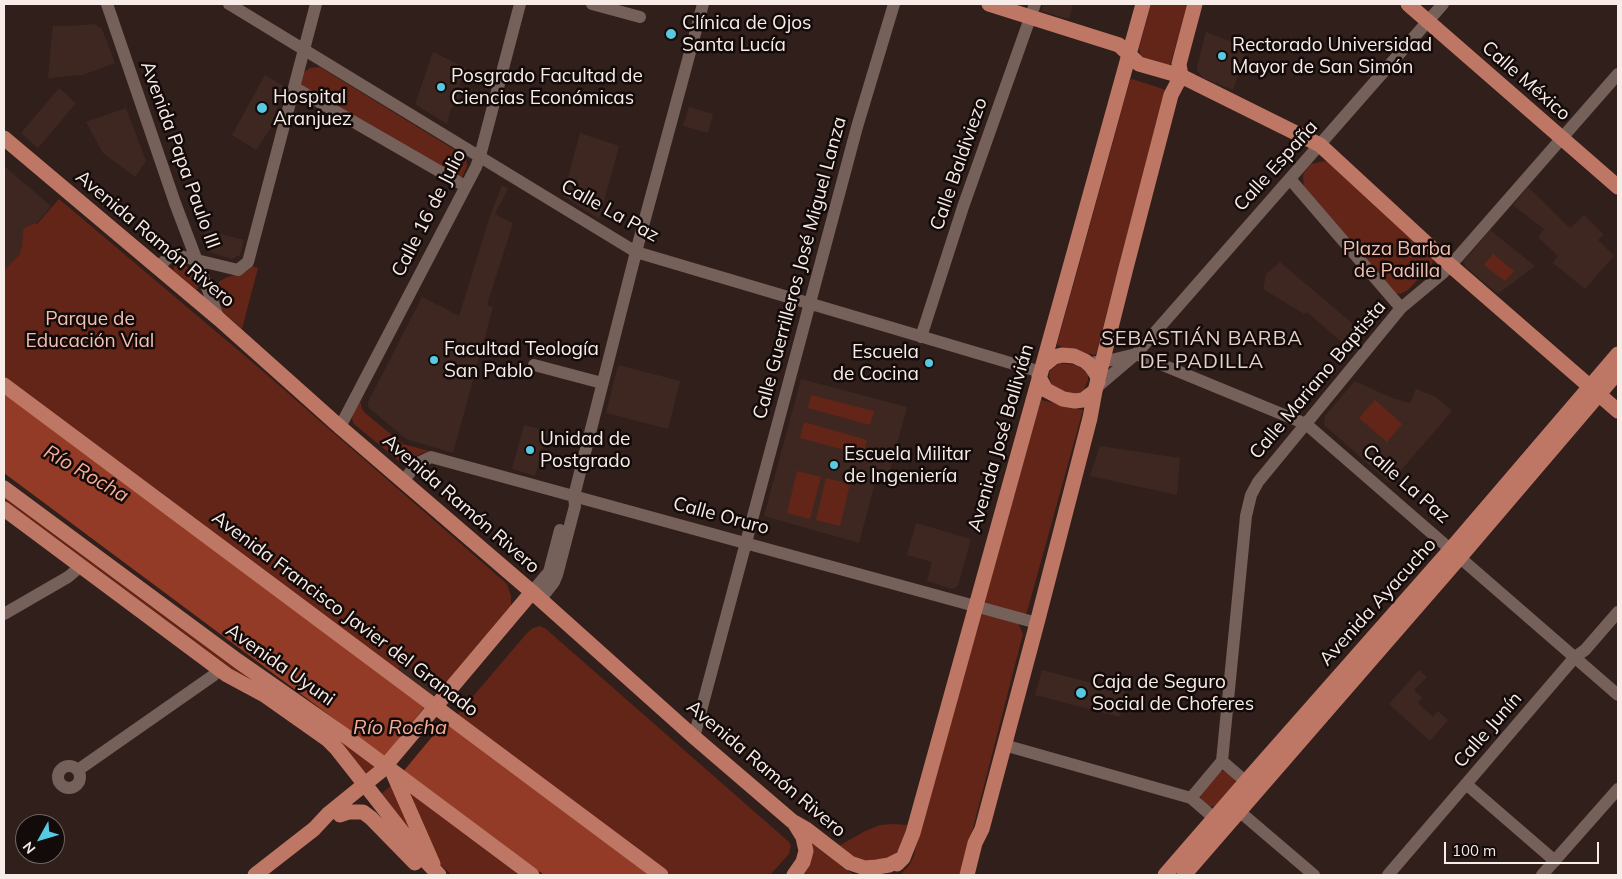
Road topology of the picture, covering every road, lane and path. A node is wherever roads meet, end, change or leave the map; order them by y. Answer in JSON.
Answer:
{"nodes":[{"id":1,"x":107,"y":4,"type":"edge"},
{"id":2,"x":228,"y":4,"type":"edge"},
{"id":3,"x":316,"y":4,"type":"edge"},
{"id":4,"x":520,"y":4,"type":"edge"},
{"id":5,"x":592,"y":4,"type":"edge"},
{"id":6,"x":703,"y":4,"type":"edge"},
{"id":7,"x":894,"y":4,"type":"edge"},
{"id":8,"x":989,"y":4,"type":"edge"},
{"id":9,"x":1143,"y":4,"type":"edge"},
{"id":10,"x":1195,"y":4,"type":"edge"},
{"id":11,"x":1408,"y":4,"type":"edge"},
{"id":12,"x":1443,"y":4,"type":"edge"},
{"id":13,"x":1033,"y":11,"type":"edge"},
{"id":14,"x":640,"y":17,"type":"dead end"},
{"id":15,"x":1428,"y":22,"type":"junction"},
{"id":16,"x":304,"y":50,"type":"junction"},
{"id":17,"x":1128,"y":54,"type":"junction"},
{"id":18,"x":1618,"y":74,"type":"edge"},
{"id":19,"x":1181,"y":76,"type":"junction"},
{"id":20,"x":295,"y":88,"type":"junction"},
{"id":21,"x":4,"y":138,"type":"edge"},
{"id":22,"x":1562,"y":139,"type":"junction"},
{"id":23,"x":1320,"y":145,"type":"junction"},
{"id":24,"x":480,"y":156,"type":"junction"},
{"id":25,"x":1290,"y":179,"type":"junction"},
{"id":26,"x":465,"y":186,"type":"junction"},
{"id":27,"x":1618,"y":187,"type":"edge"},
{"id":28,"x":636,"y":252,"type":"junction"},
{"id":29,"x":197,"y":260,"type":"junction"},
{"id":30,"x":1450,"y":265,"type":"junction"},
{"id":31,"x":158,"y":267,"type":"junction"},
{"id":32,"x":809,"y":304,"type":"junction"},
{"id":33,"x":1401,"y":308,"type":"junction"},
{"id":34,"x":219,"y":319,"type":"junction"},
{"id":35,"x":921,"y":337,"type":"junction"},
{"id":36,"x":1136,"y":354,"type":"junction"},
{"id":37,"x":1618,"y":354,"type":"edge"},
{"id":38,"x":1085,"y":361,"type":"junction"},
{"id":39,"x":1103,"y":362,"type":"junction"},
{"id":40,"x":534,"y":364,"type":"dead end"},
{"id":41,"x":1041,"y":372,"type":"junction"},
{"id":42,"x":1618,"y":372,"type":"edge"},
{"id":43,"x":602,"y":383,"type":"junction"},
{"id":44,"x":4,"y":385,"type":"edge"},
{"id":45,"x":1096,"y":387,"type":"junction"},
{"id":46,"x":1595,"y":390,"type":"junction"},
{"id":47,"x":1618,"y":410,"type":"edge"},
{"id":48,"x":1306,"y":424,"type":"junction"},
{"id":49,"x":340,"y":427,"type":"junction"},
{"id":50,"x":403,"y":481,"type":"junction"},
{"id":51,"x":4,"y":488,"type":"edge"},
{"id":52,"x":574,"y":496,"type":"junction"},
{"id":53,"x":4,"y":509,"type":"edge"},
{"id":54,"x":746,"y":543,"type":"junction"},
{"id":55,"x":1456,"y":553,"type":"junction"},
{"id":56,"x":81,"y":566,"type":"junction"},
{"id":57,"x":536,"y":596,"type":"junction"},
{"id":58,"x":975,"y":606,"type":"junction"},
{"id":59,"x":1618,"y":612,"type":"edge"},
{"id":60,"x":4,"y":614,"type":"edge"},
{"id":61,"x":1037,"y":623,"type":"junction"},
{"id":62,"x":1575,"y":657,"type":"junction"},
{"id":63,"x":218,"y":669,"type":"junction"},
{"id":64,"x":232,"y":679,"type":"junction"},
{"id":65,"x":1618,"y":695,"type":"edge"},
{"id":66,"x":694,"y":738,"type":"junction"},
{"id":67,"x":1004,"y":745,"type":"junction"},
{"id":68,"x":1222,"y":761,"type":"junction"},
{"id":69,"x":78,"y":770,"type":"dead end"},
{"id":70,"x":380,"y":778,"type":"junction"},
{"id":71,"x":1466,"y":784,"type":"junction"},
{"id":72,"x":1251,"y":786,"type":"junction"},
{"id":73,"x":1618,"y":789,"type":"edge"},
{"id":74,"x":347,"y":798,"type":"junction"},
{"id":75,"x":1191,"y":798,"type":"junction"},
{"id":76,"x":1239,"y":811,"type":"junction"},
{"id":77,"x":340,"y":815,"type":"junction"},
{"id":78,"x":792,"y":821,"type":"junction"},
{"id":79,"x":1220,"y":822,"type":"junction"},
{"id":80,"x":314,"y":829,"type":"junction"},
{"id":81,"x":982,"y":830,"type":"junction"},
{"id":82,"x":903,"y":858,"type":"junction"},
{"id":83,"x":1554,"y":861,"type":"junction"},
{"id":84,"x":436,"y":874,"type":"edge"},
{"id":85,"x":255,"y":875,"type":"edge"},
{"id":86,"x":532,"y":875,"type":"edge"},
{"id":87,"x":662,"y":875,"type":"edge"},
{"id":88,"x":794,"y":875,"type":"edge"},
{"id":89,"x":884,"y":875,"type":"edge"},
{"id":90,"x":967,"y":875,"type":"edge"},
{"id":91,"x":974,"y":875,"type":"edge"},
{"id":92,"x":1165,"y":875,"type":"edge"},
{"id":93,"x":1184,"y":875,"type":"edge"},
{"id":94,"x":1314,"y":875,"type":"edge"},
{"id":95,"x":1388,"y":875,"type":"edge"},
{"id":96,"x":1542,"y":875,"type":"edge"}],
"edges":[{"from":1,"to":29,"type":"street","name":"Avenida Papa Paulo III"},
{"from":2,"to":16,"type":"street","name":"Calle La Paz"},
{"from":3,"to":16,"type":"street"},
{"from":4,"to":24,"type":"street","name":"Calle 16 de Julio"},
{"from":5,"to":14,"type":"street"},
{"from":6,"to":28,"type":"street"},
{"from":7,"to":32,"type":"street","name":"Calle Guerrilleros José Miguel Lanza"},
{"from":8,"to":13,"type":"main road"},
{"from":9,"to":17,"type":"main road","name":"Avenida José Ballivián"},
{"from":10,"to":19,"type":"main road"},
{"from":11,"to":15,"type":"main road","name":"Calle México"},
{"from":12,"to":15,"type":"street","name":"Calle España"},
{"from":13,"to":17,"type":"main road"},
{"from":13,"to":35,"type":"street","name":"Calle Baldiviezo"},
{"from":15,"to":22,"type":"main road","name":"Calle México"},
{"from":15,"to":23,"type":"street","name":"Calle España"},
{"from":16,"to":20,"type":"street"},
{"from":16,"to":24,"type":"street","name":"Calle La Paz"},
{"from":17,"to":19,"type":"main road"},
{"from":17,"to":41,"type":"main road","name":"Avenida José Ballivián"},
{"from":18,"to":22,"type":"street","name":"Calle Mariano Baptista"},
{"from":19,"to":23,"type":"main road"},
{"from":19,"to":39,"type":"main road"},
{"from":20,"to":26,"type":"street"},
{"from":20,"to":29,"type":"street"},
{"from":21,"to":31,"type":"main road","name":"Avenida Ramón Rivero"},
{"from":22,"to":27,"type":"main road","name":"Calle México"},
{"from":22,"to":30,"type":"street","name":"Calle Mariano Baptista"},
{"from":23,"to":25,"type":"street","name":"Calle España"},
{"from":23,"to":30,"type":"main road"},
{"from":24,"to":26,"type":"street","name":"Calle 16 de Julio"},
{"from":24,"to":28,"type":"street","name":"Calle La Paz"},
{"from":25,"to":33,"type":"street"},
{"from":25,"to":36,"type":"street","name":"Calle España"},
{"from":26,"to":49,"type":"street","name":"Calle 16 de Julio"},
{"from":28,"to":32,"type":"street","name":"Calle La Paz"},
{"from":28,"to":43,"type":"street"},
{"from":29,"to":31,"type":"street"},
{"from":29,"to":34,"type":"street","name":"Avenida Papa Paulo III"},
{"from":30,"to":33,"type":"street","name":"Calle Mariano Baptista"},
{"from":30,"to":46,"type":"main road"},
{"from":31,"to":34,"type":"main road","name":"Avenida Ramón Rivero"},
{"from":32,"to":35,"type":"street","name":"Calle La Paz"},
{"from":32,"to":54,"type":"street","name":"Calle Guerrilleros José Miguel Lanza"},
{"from":33,"to":48,"type":"street","name":"Calle Mariano Baptista"},
{"from":34,"to":49,"type":"main road","name":"Avenida Ramón Rivero"},
{"from":35,"to":41,"type":"street","name":"Calle La Paz"},
{"from":36,"to":39,"type":"street"},
{"from":36,"to":45,"type":"street"},
{"from":36,"to":48,"type":"street","name":"Calle La Paz"},
{"from":37,"to":46,"type":"main road","name":"Avenida Ayacucho"},
{"from":38,"to":39,"type":"street"},
{"from":38,"to":41,"type":"main road"},
{"from":38,"to":45,"type":"main road"},
{"from":39,"to":45,"type":"main road"},
{"from":40,"to":43,"type":"street"},
{"from":41,"to":45,"type":"main road"},
{"from":41,"to":58,"type":"main road","name":"Avenida José Ballivián"},
{"from":42,"to":46,"type":"main road","name":"Avenida Ayacucho"},
{"from":43,"to":52,"type":"street"},
{"from":44,"to":87,"type":"main road","name":"Avenida Francisco Javier del Granado"},
{"from":45,"to":61,"type":"main road"},
{"from":46,"to":47,"type":"main road"},
{"from":46,"to":55,"type":"main road","name":"Avenida Ayacucho"},
{"from":48,"to":55,"type":"street","name":"Calle La Paz"},
{"from":48,"to":68,"type":"street","name":"Calle Mariano Baptista"},
{"from":49,"to":50,"type":"main road","name":"Avenida Ramón Rivero"},
{"from":50,"to":52,"type":"street","name":"Calle Oruro"},
{"from":50,"to":57,"type":"main road","name":"Avenida Ramón Rivero"},
{"from":51,"to":70,"type":"main road","name":"Avenida Uyuni"},
{"from":52,"to":54,"type":"street","name":"Calle Oruro"},
{"from":52,"to":57,"type":"street"},
{"from":53,"to":56,"type":"main road","name":"Avenida Uyuni"},
{"from":54,"to":58,"type":"street","name":"Calle Oruro"},
{"from":54,"to":66,"type":"street","name":"Calle Guerrilleros José Miguel Lanza"},
{"from":55,"to":62,"type":"street","name":"Calle La Paz"},
{"from":55,"to":72,"type":"main road","name":"Avenida Ayacucho"},
{"from":56,"to":60,"type":"street"},
{"from":56,"to":63,"type":"main road","name":"Avenida Uyuni"},
{"from":57,"to":66,"type":"main road","name":"Avenida Ramón Rivero"},
{"from":57,"to":70,"type":"main road"},
{"from":58,"to":61,"type":"street","name":"Calle Oruro"},
{"from":58,"to":82,"type":"main road","name":"Avenida José Ballivián"},
{"from":59,"to":62,"type":"street","name":"Calle Junín"},
{"from":61,"to":67,"type":"main road"},
{"from":62,"to":65,"type":"street","name":"Calle La Paz"},
{"from":62,"to":71,"type":"street","name":"Calle Junín"},
{"from":63,"to":64,"type":"main road","name":"Avenida Uyuni"},
{"from":63,"to":69,"type":"street"},
{"from":64,"to":74,"type":"main road"},
{"from":64,"to":84,"type":"main road","name":"Avenida Uyuni"},
{"from":66,"to":78,"type":"main road","name":"Avenida Ramón Rivero"},
{"from":67,"to":75,"type":"street"},
{"from":67,"to":81,"type":"main road"},
{"from":68,"to":72,"type":"street"},
{"from":68,"to":75,"type":"street"},
{"from":70,"to":74,"type":"main road"},
{"from":70,"to":77,"type":"main road"},
{"from":70,"to":84,"type":"main road"},
{"from":70,"to":86,"type":"main road","name":"Avenida Uyuni"},
{"from":71,"to":83,"type":"street"},
{"from":71,"to":95,"type":"street","name":"Calle Junín"},
{"from":72,"to":76,"type":"main road","name":"Avenida Ayacucho"},
{"from":72,"to":79,"type":"main road","name":"Avenida Ayacucho"},
{"from":73,"to":83,"type":"street"},
{"from":74,"to":80,"type":"main road"},
{"from":75,"to":79,"type":"street"},
{"from":76,"to":79,"type":"main road","name":"Avenida Ayacucho"},
{"from":76,"to":94,"type":"street"},
{"from":77,"to":80,"type":"main road"},
{"from":77,"to":84,"type":"main road"},
{"from":78,"to":82,"type":"main road","name":"Avenida Ramón Rivero"},
{"from":78,"to":88,"type":"main road"},
{"from":79,"to":92,"type":"main road","name":"Avenida Ayacucho"},
{"from":79,"to":93,"type":"main road","name":"Avenida Ayacucho"},
{"from":80,"to":85,"type":"main road"},
{"from":81,"to":90,"type":"main road"},
{"from":81,"to":91,"type":"main road"},
{"from":82,"to":89,"type":"main road","name":"Avenida José Ballivián"},
{"from":83,"to":96,"type":"street"}]}
